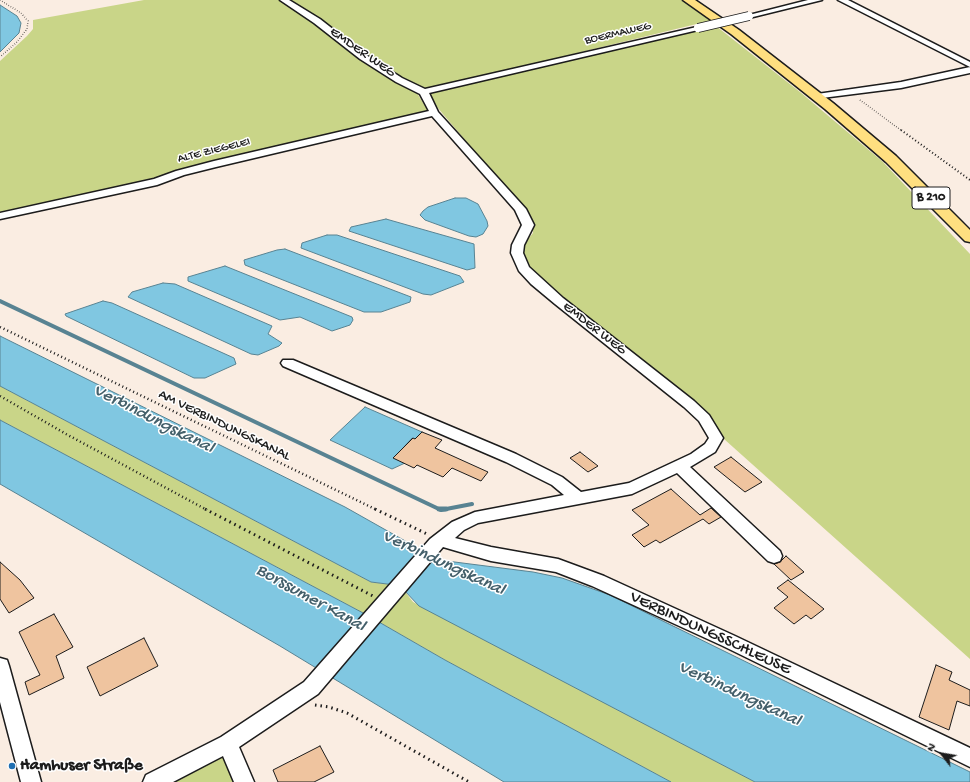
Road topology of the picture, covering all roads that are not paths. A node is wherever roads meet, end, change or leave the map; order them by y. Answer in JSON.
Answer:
{"nodes":[{"id":1,"x":284,"y":0,"type":"edge"},
{"id":2,"x":688,"y":0,"type":"edge"},
{"id":3,"x":818,"y":0,"type":"edge"},
{"id":4,"x":842,"y":0,"type":"edge"},
{"id":5,"x":970,"y":65,"type":"edge"},
{"id":6,"x":970,"y":70,"type":"edge"},
{"id":7,"x":424,"y":92,"type":"junction"},
{"id":8,"x":817,"y":97,"type":"junction"},
{"id":9,"x":434,"y":112,"type":"junction"},
{"id":10,"x":0,"y":216,"type":"edge"},
{"id":11,"x":970,"y":238,"type":"edge"},
{"id":12,"x":288,"y":363,"type":"dead end"},
{"id":13,"x":679,"y":466,"type":"junction"},
{"id":14,"x":579,"y":499,"type":"junction"},
{"id":15,"x":436,"y":544,"type":"junction"},
{"id":16,"x":774,"y":556,"type":"dead end"},
{"id":17,"x":0,"y":666,"type":"edge"},
{"id":18,"x":228,"y":743,"type":"junction"},
{"id":19,"x":970,"y":758,"type":"edge"},
{"id":20,"x":31,"y":782,"type":"edge"},
{"id":21,"x":153,"y":782,"type":"edge"},
{"id":22,"x":244,"y":782,"type":"edge"}],
"edges":[{"from":1,"to":7,"type":"street","name":"EMDER WEG"},
{"from":2,"to":8,"type":"main road","number":"B 210"},
{"from":3,"to":7,"type":"street","name":"BOERMAWEG","bridge":true},
{"from":4,"to":5,"type":"street"},
{"from":6,"to":8,"type":"street"},
{"from":7,"to":9,"type":"street","name":"EMDER WEG"},
{"from":8,"to":11,"type":"main road","number":"B 210"},
{"from":9,"to":10,"type":"street","name":"ALTE ZIEGELEI"},
{"from":9,"to":13,"type":"street","name":"EMDER WEG"},
{"from":12,"to":14,"type":"street"},
{"from":13,"to":14,"type":"street","name":"EMDER WEG"},
{"from":13,"to":16,"type":"street"},
{"from":14,"to":15,"type":"street","name":"EMDER WEG"},
{"from":15,"to":18,"type":"street"},
{"from":15,"to":19,"type":"street","name":"VERBINDUNGSSCHLEUSE"},
{"from":17,"to":20,"type":"street"},
{"from":18,"to":21,"type":"street"},
{"from":18,"to":22,"type":"street"}]}
